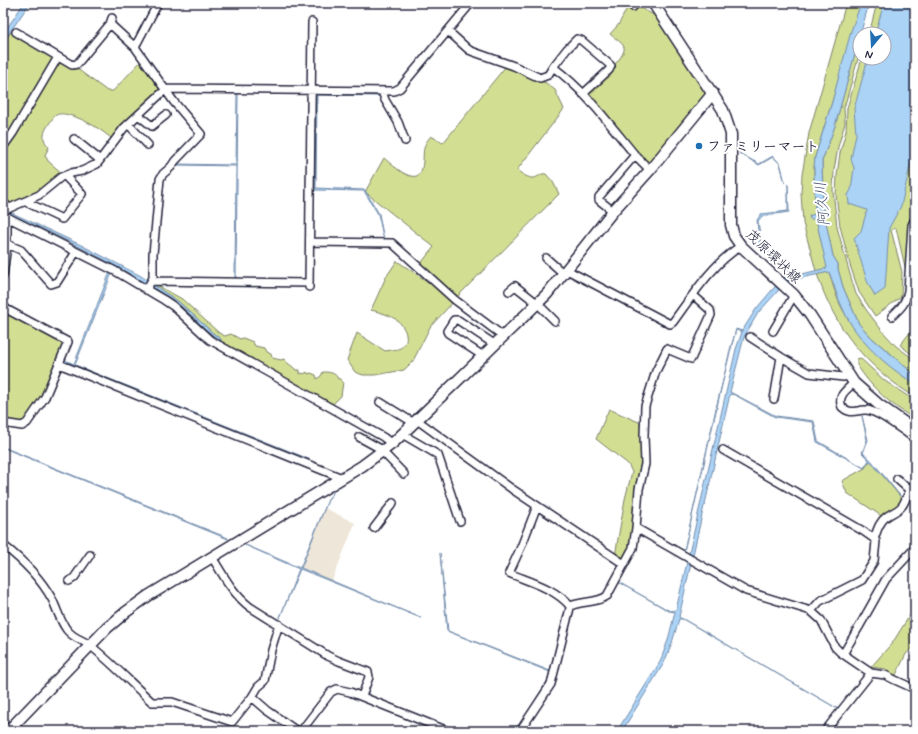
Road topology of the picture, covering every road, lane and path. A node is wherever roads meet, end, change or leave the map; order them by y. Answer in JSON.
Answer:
{"nodes":[{"id":1,"x":158,"y":3,"type":"edge"},
{"id":2,"x":471,"y":3,"type":"edge"},
{"id":3,"x":653,"y":3,"type":"edge"},
{"id":4,"x":312,"y":22,"type":"dead end"},
{"id":5,"x":448,"y":31,"type":"junction"},
{"id":6,"x":16,"y":32,"type":"dead end"},
{"id":7,"x":135,"y":47,"type":"junction"},
{"id":8,"x":58,"y":57,"type":"junction"},
{"id":9,"x":553,"y":67,"type":"junction"},
{"id":10,"x":166,"y":89,"type":"junction"},
{"id":11,"x":312,"y":90,"type":"junction"},
{"id":12,"x":382,"y":91,"type":"junction"},
{"id":13,"x":713,"y":93,"type":"junction"},
{"id":14,"x":584,"y":94,"type":"junction"},
{"id":15,"x":138,"y":115,"type":"junction"},
{"id":16,"x":166,"y":115,"type":"dead end"},
{"id":17,"x":128,"y":124,"type":"junction"},
{"id":18,"x":74,"y":139,"type":"dead end"},
{"id":19,"x":405,"y":141,"type":"dead end"},
{"id":20,"x":148,"y":145,"type":"dead end"},
{"id":21,"x":3,"y":148,"type":"edge"},
{"id":22,"x":635,"y":155,"type":"junction"},
{"id":23,"x":100,"y":160,"type":"junction"},
{"id":24,"x":650,"y":170,"type":"junction"},
{"id":25,"x":65,"y":176,"type":"junction"},
{"id":26,"x":3,"y":202,"type":"edge"},
{"id":27,"x":26,"y":202,"type":"junction"},
{"id":28,"x":613,"y":211,"type":"junction"},
{"id":29,"x":6,"y":213,"type":"edge"},
{"id":30,"x":915,"y":219,"type":"edge"},
{"id":31,"x":311,"y":242,"type":"junction"},
{"id":32,"x":7,"y":244,"type":"junction"},
{"id":33,"x":741,"y":246,"type":"junction"},
{"id":34,"x":76,"y":252,"type":"junction"},
{"id":35,"x":546,"y":258,"type":"dead end"},
{"id":36,"x":566,"y":272,"type":"junction"},
{"id":37,"x":3,"y":276,"type":"edge"},
{"id":38,"x":149,"y":285,"type":"junction"},
{"id":39,"x":509,"y":291,"type":"dead end"},
{"id":40,"x":693,"y":295,"type":"junction"},
{"id":41,"x":794,"y":295,"type":"junction"},
{"id":42,"x":3,"y":304,"type":"edge"},
{"id":43,"x":538,"y":304,"type":"junction"},
{"id":44,"x":892,"y":316,"type":"dead end"},
{"id":45,"x":555,"y":321,"type":"dead end"},
{"id":46,"x":773,"y":331,"type":"dead end"},
{"id":47,"x":503,"y":336,"type":"junction"},
{"id":48,"x":750,"y":337,"type":"dead end"},
{"id":49,"x":494,"y":344,"type":"junction"},
{"id":50,"x":483,"y":356,"type":"junction"},
{"id":51,"x":781,"y":357,"type":"junction"},
{"id":52,"x":59,"y":364,"type":"junction"},
{"id":53,"x":851,"y":379,"type":"junction"},
{"id":54,"x":774,"y":399,"type":"dead end"},
{"id":55,"x":380,"y":402,"type":"dead end"},
{"id":56,"x":415,"y":422,"type":"junction"},
{"id":57,"x":3,"y":423,"type":"edge"},
{"id":58,"x":915,"y":430,"type":"edge"},
{"id":59,"x":359,"y":437,"type":"dead end"},
{"id":60,"x":397,"y":439,"type":"junction"},
{"id":61,"x":915,"y":440,"type":"edge"},
{"id":62,"x":723,"y":450,"type":"dead end"},
{"id":63,"x":382,"y":452,"type":"junction"},
{"id":64,"x":404,"y":474,"type":"dead end"},
{"id":65,"x":342,"y":478,"type":"junction"},
{"id":66,"x":897,"y":479,"type":"dead end"},
{"id":67,"x":912,"y":487,"type":"edge"},
{"id":68,"x":393,"y":503,"type":"dead end"},
{"id":69,"x":537,"y":506,"type":"junction"},
{"id":70,"x":460,"y":521,"type":"dead end"},
{"id":71,"x":374,"y":528,"type":"dead end"},
{"id":72,"x":636,"y":528,"type":"junction"},
{"id":73,"x":874,"y":539,"type":"junction"},
{"id":74,"x":3,"y":545,"type":"edge"},
{"id":75,"x":915,"y":548,"type":"edge"},
{"id":76,"x":90,"y":555,"type":"dead end"},
{"id":77,"x":212,"y":557,"type":"junction"},
{"id":78,"x":624,"y":564,"type":"junction"},
{"id":79,"x":69,"y":581,"type":"dead end"},
{"id":80,"x":570,"y":606,"type":"junction"},
{"id":81,"x":811,"y":610,"type":"junction"},
{"id":82,"x":279,"y":624,"type":"junction"},
{"id":83,"x":90,"y":645,"type":"junction"},
{"id":84,"x":842,"y":654,"type":"junction"},
{"id":85,"x":871,"y":673,"type":"junction"},
{"id":86,"x":915,"y":689,"type":"edge"},
{"id":87,"x":362,"y":696,"type":"junction"},
{"id":88,"x":252,"y":697,"type":"junction"},
{"id":89,"x":447,"y":730,"type":"edge"},
{"id":90,"x":8,"y":731,"type":"edge"},
{"id":91,"x":297,"y":731,"type":"edge"},
{"id":92,"x":301,"y":731,"type":"edge"},
{"id":93,"x":520,"y":731,"type":"edge"},
{"id":94,"x":825,"y":731,"type":"edge"}],
"edges":[{"from":1,"to":7,"type":"street"},
{"from":2,"to":5,"type":"street"},
{"from":3,"to":13,"type":"street","name":"茂原環状線"},
{"from":4,"to":11,"type":"street"},
{"from":5,"to":9,"type":"street"},
{"from":5,"to":12,"type":"street"},
{"from":6,"to":8,"type":"street"},
{"from":7,"to":8,"type":"street"},
{"from":7,"to":10,"type":"street"},
{"from":8,"to":21,"type":"street"},
{"from":9,"to":14,"type":"street"},
{"from":9,"to":14,"type":"street"},
{"from":10,"to":11,"type":"street"},
{"from":10,"to":15,"type":"street"},
{"from":10,"to":38,"type":"street"},
{"from":11,"to":12,"type":"street"},
{"from":11,"to":31,"type":"street"},
{"from":12,"to":19,"type":"street"},
{"from":13,"to":24,"type":"street"},
{"from":13,"to":33,"type":"street","name":"茂原環状線"},
{"from":14,"to":22,"type":"street"},
{"from":15,"to":16,"type":"street"},
{"from":15,"to":17,"type":"street"},
{"from":17,"to":20,"type":"street"},
{"from":17,"to":23,"type":"street"},
{"from":18,"to":23,"type":"street"},
{"from":22,"to":24,"type":"street"},
{"from":22,"to":28,"type":"street"},
{"from":23,"to":25,"type":"street"},
{"from":24,"to":28,"type":"street"},
{"from":25,"to":27,"type":"street"},
{"from":25,"to":27,"type":"street"},
{"from":26,"to":29,"type":"street"},
{"from":27,"to":29,"type":"street"},
{"from":28,"to":36,"type":"street"},
{"from":29,"to":32,"type":"street"},
{"from":29,"to":34,"type":"street"},
{"from":30,"to":44,"type":"street"},
{"from":31,"to":38,"type":"street"},
{"from":31,"to":47,"type":"street"},
{"from":32,"to":34,"type":"street"},
{"from":32,"to":37,"type":"street"},
{"from":33,"to":40,"type":"street"},
{"from":33,"to":41,"type":"street","name":"茂原環状線"},
{"from":34,"to":38,"type":"street"},
{"from":35,"to":36,"type":"street"},
{"from":36,"to":40,"type":"street"},
{"from":36,"to":43,"type":"street"},
{"from":38,"to":60,"type":"street"},
{"from":39,"to":43,"type":"street"},
{"from":40,"to":72,"type":"street"},
{"from":41,"to":46,"type":"street"},
{"from":41,"to":53,"type":"street","name":"茂原環状線"},
{"from":42,"to":52,"type":"street"},
{"from":43,"to":45,"type":"street"},
{"from":43,"to":47,"type":"street"},
{"from":47,"to":49,"type":"street"},
{"from":48,"to":51,"type":"street"},
{"from":49,"to":50,"type":"street"},
{"from":49,"to":50,"type":"street"},
{"from":50,"to":56,"type":"street"},
{"from":51,"to":53,"type":"street"},
{"from":51,"to":54,"type":"street"},
{"from":52,"to":57,"type":"street"},
{"from":52,"to":65,"type":"street"},
{"from":53,"to":58,"type":"street","name":"茂原環状線"},
{"from":53,"to":61,"type":"street"},
{"from":55,"to":56,"type":"street"},
{"from":56,"to":60,"type":"street"},
{"from":56,"to":69,"type":"street"},
{"from":59,"to":63,"type":"street"},
{"from":60,"to":63,"type":"street"},
{"from":60,"to":70,"type":"street"},
{"from":62,"to":73,"type":"street"},
{"from":63,"to":64,"type":"street"},
{"from":63,"to":65,"type":"street"},
{"from":65,"to":77,"type":"street"},
{"from":66,"to":67,"type":"street"},
{"from":67,"to":73,"type":"street"},
{"from":68,"to":71,"type":"street"},
{"from":69,"to":78,"type":"street"},
{"from":69,"to":80,"type":"street"},
{"from":72,"to":78,"type":"street"},
{"from":72,"to":81,"type":"street"},
{"from":73,"to":81,"type":"street"},
{"from":74,"to":83,"type":"street"},
{"from":75,"to":84,"type":"street"},
{"from":76,"to":79,"type":"street"},
{"from":77,"to":82,"type":"street"},
{"from":77,"to":83,"type":"street"},
{"from":78,"to":80,"type":"street"},
{"from":80,"to":93,"type":"street"},
{"from":81,"to":84,"type":"street"},
{"from":82,"to":87,"type":"street"},
{"from":82,"to":88,"type":"street"},
{"from":83,"to":88,"type":"street"},
{"from":83,"to":90,"type":"street"},
{"from":84,"to":85,"type":"street"},
{"from":85,"to":86,"type":"street"},
{"from":85,"to":94,"type":"street"},
{"from":87,"to":89,"type":"street"},
{"from":87,"to":92,"type":"street"},
{"from":88,"to":91,"type":"street"}]}
